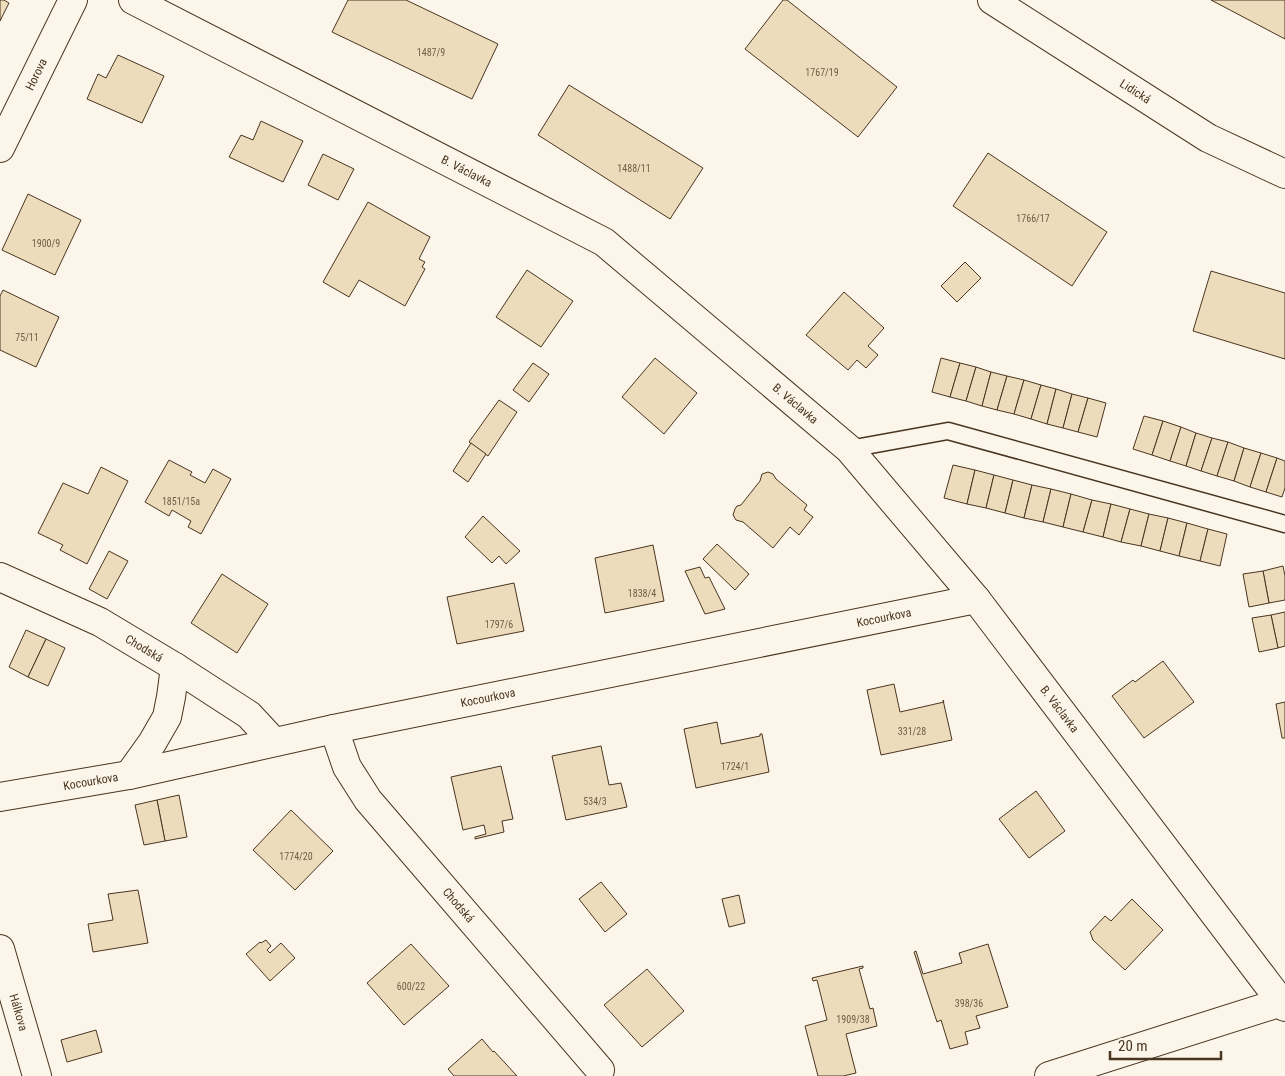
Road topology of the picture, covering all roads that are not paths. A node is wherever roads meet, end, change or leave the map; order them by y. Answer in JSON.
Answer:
{"nodes":[{"id":1,"x":73,"y":0,"type":"edge"},
{"id":2,"x":133,"y":0,"type":"edge"},
{"id":3,"x":992,"y":0,"type":"edge"},
{"id":4,"x":0,"y":148,"type":"edge"},
{"id":5,"x":1285,"y":174,"type":"edge"},
{"id":6,"x":848,"y":449,"type":"junction"},
{"id":7,"x":1285,"y":524,"type":"edge"},
{"id":8,"x":0,"y":577,"type":"edge"},
{"id":9,"x":976,"y":599,"type":"junction"},
{"id":10,"x":175,"y":667,"type":"junction"},
{"id":11,"x":334,"y":729,"type":"junction"},
{"id":12,"x":274,"y":742,"type":"junction"},
{"id":13,"x":129,"y":775,"type":"junction"},
{"id":14,"x":0,"y":798,"type":"edge"},
{"id":15,"x":0,"y":949,"type":"edge"},
{"id":16,"x":1284,"y":1003,"type":"edge"},
{"id":17,"x":600,"y":1070,"type":"dead end"},
{"id":18,"x":38,"y":1076,"type":"edge"},
{"id":19,"x":1048,"y":1076,"type":"edge"}],
"edges":[{"from":1,"to":4,"type":"street","name":"Horova"},
{"from":2,"to":6,"type":"street","name":"B. Václavka"},
{"from":3,"to":5,"type":"street","name":"Lidická"},
{"from":6,"to":7,"type":"lane"},
{"from":6,"to":9,"type":"street","name":"B. Václavka"},
{"from":8,"to":10,"type":"street","name":"Chodská"},
{"from":9,"to":11,"type":"street","name":"Kocourkova"},
{"from":9,"to":16,"type":"street","name":"B. Václavka"},
{"from":10,"to":12,"type":"street","name":"Chodská"},
{"from":10,"to":13,"type":"street"},
{"from":11,"to":12,"type":"street","name":"Kocourkova"},
{"from":11,"to":17,"type":"street","name":"Chodská"},
{"from":12,"to":13,"type":"street","name":"Kocourkova"},
{"from":13,"to":14,"type":"street","name":"Kocourkova"},
{"from":15,"to":18,"type":"street","name":"Hálkova"},
{"from":16,"to":19,"type":"street"}]}
